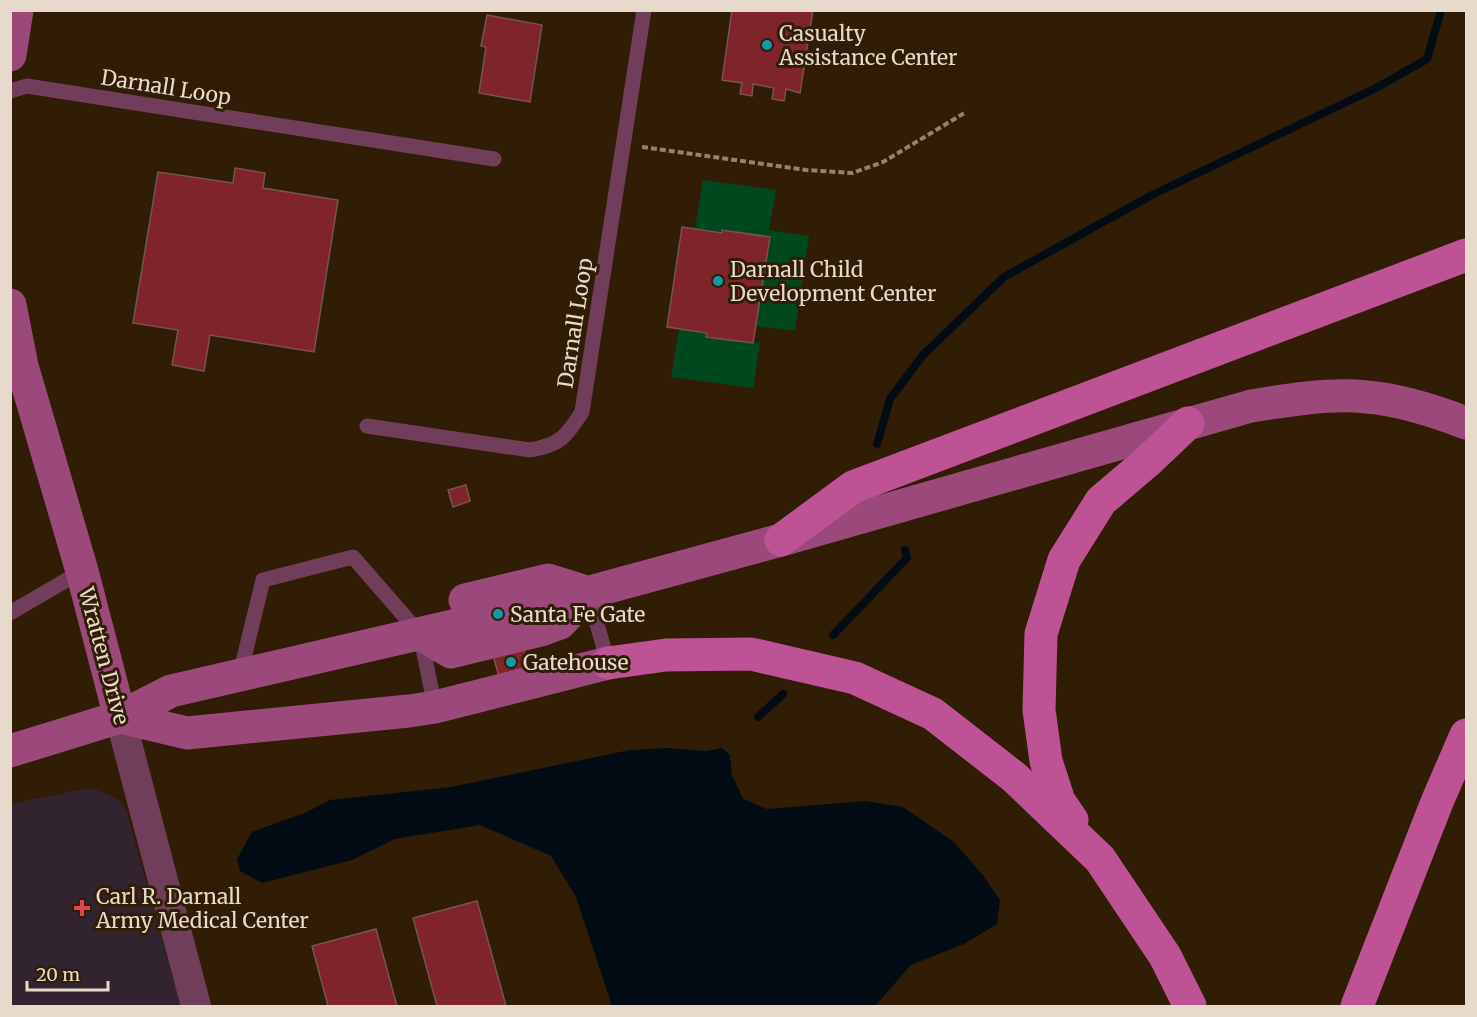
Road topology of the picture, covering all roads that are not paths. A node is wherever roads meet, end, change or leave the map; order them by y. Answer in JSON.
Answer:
{"nodes":[{"id":1,"x":17,"y":10,"type":"edge"},
{"id":2,"x":645,"y":10,"type":"edge"},
{"id":3,"x":10,"y":55,"type":"edge"},
{"id":4,"x":10,"y":91,"type":"edge"},
{"id":5,"x":494,"y":159,"type":"dead end"},
{"id":6,"x":1467,"y":255,"type":"edge"},
{"id":7,"x":10,"y":305,"type":"edge"},
{"id":8,"x":1188,"y":423,"type":"junction"},
{"id":9,"x":1467,"y":423,"type":"edge"},
{"id":10,"x":368,"y":426,"type":"dead end"},
{"id":11,"x":781,"y":540,"type":"junction"},
{"id":12,"x":82,"y":571,"type":"junction"},
{"id":13,"x":588,"y":592,"type":"junction"},
{"id":14,"x":10,"y":614,"type":"edge"},
{"id":15,"x":420,"y":634,"type":"junction"},
{"id":16,"x":608,"y":663,"type":"junction"},
{"id":17,"x":240,"y":674,"type":"junction"},
{"id":18,"x":435,"y":707,"type":"junction"},
{"id":19,"x":120,"y":717,"type":"junction"},
{"id":20,"x":1467,"y":735,"type":"edge"},
{"id":21,"x":10,"y":751,"type":"edge"},
{"id":22,"x":1100,"y":859,"type":"junction"},
{"id":23,"x":1391,"y":920,"type":"junction"},
{"id":24,"x":196,"y":1006,"type":"edge"},
{"id":25,"x":1190,"y":1006,"type":"edge"},
{"id":26,"x":1357,"y":1006,"type":"edge"},
{"id":27,"x":1370,"y":1006,"type":"edge"}],
"edges":[{"from":1,"to":3,"type":"street"},
{"from":2,"to":10,"type":"lane","name":"Darnall Loop"},
{"from":4,"to":5,"type":"lane","name":"Darnall Loop"},
{"from":6,"to":11,"type":"main road"},
{"from":7,"to":12,"type":"street","name":"Wratten Drive"},
{"from":8,"to":9,"type":"street"},
{"from":8,"to":11,"type":"street"},
{"from":8,"to":22,"type":"main road"},
{"from":11,"to":13,"type":"street"},
{"from":12,"to":14,"type":"lane"},
{"from":12,"to":19,"type":"street","name":"Wratten Drive"},
{"from":13,"to":15,"type":"street"},
{"from":13,"to":16,"type":"lane"},
{"from":15,"to":17,"type":"street"},
{"from":15,"to":17,"type":"lane"},
{"from":15,"to":18,"type":"lane"},
{"from":16,"to":18,"type":"street"},
{"from":16,"to":22,"type":"main road"},
{"from":17,"to":19,"type":"street"},
{"from":18,"to":19,"type":"street"},
{"from":19,"to":21,"type":"street"},
{"from":19,"to":24,"type":"street","name":"Wratten Drive"},
{"from":20,"to":23,"type":"main road"},
{"from":22,"to":25,"type":"main road"},
{"from":23,"to":26,"type":"main road"},
{"from":23,"to":27,"type":"main road"}]}
